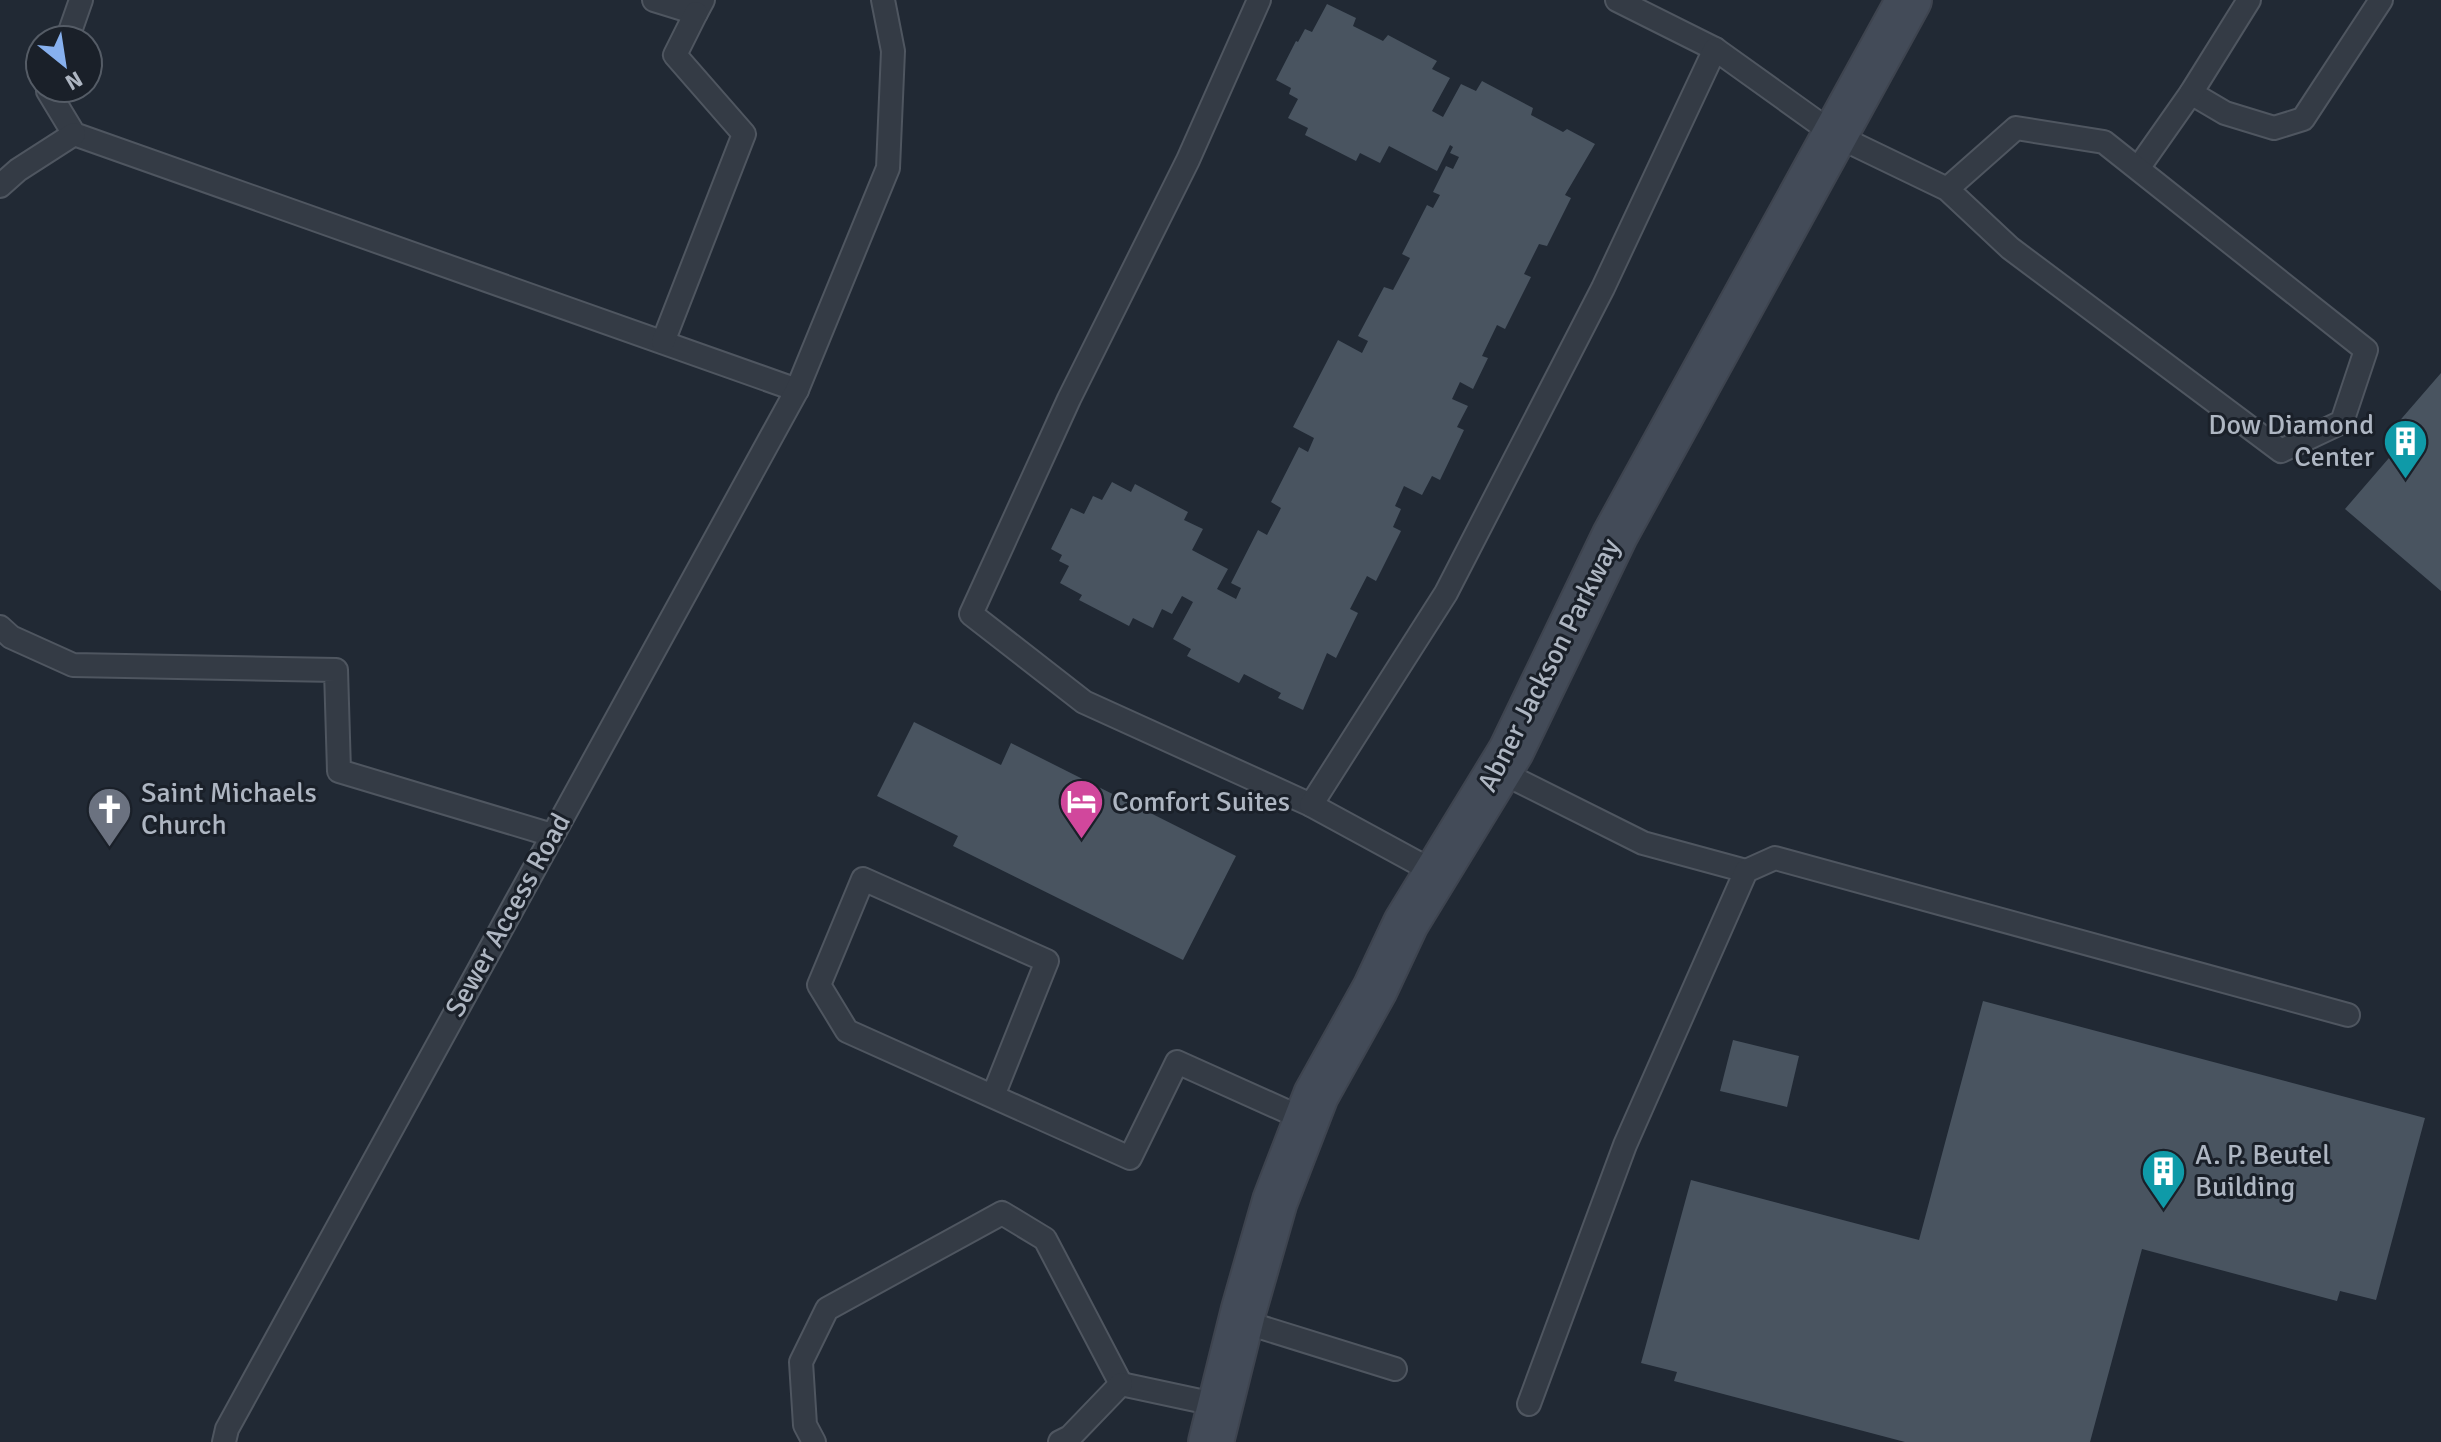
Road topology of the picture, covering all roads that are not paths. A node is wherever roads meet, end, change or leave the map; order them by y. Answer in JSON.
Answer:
{"nodes":[{"id":1,"x":81,"y":0,"type":"edge"},
{"id":2,"x":654,"y":0,"type":"edge"},
{"id":3,"x":883,"y":0,"type":"edge"},
{"id":4,"x":1259,"y":0,"type":"edge"},
{"id":5,"x":1617,"y":0,"type":"edge"},
{"id":6,"x":1909,"y":0,"type":"edge"},
{"id":7,"x":2249,"y":0,"type":"edge"},
{"id":8,"x":2381,"y":0,"type":"edge"},
{"id":9,"x":700,"y":6,"type":"edge"},
{"id":10,"x":73,"y":24,"type":"edge"},
{"id":11,"x":1715,"y":49,"type":"junction"},
{"id":12,"x":2191,"y":93,"type":"junction"},
{"id":13,"x":56,"y":104,"type":"edge"},
{"id":14,"x":74,"y":134,"type":"junction"},
{"id":15,"x":1835,"y":135,"type":"junction"},
{"id":16,"x":2139,"y":167,"type":"junction"},
{"id":17,"x":0,"y":186,"type":"edge"},
{"id":18,"x":1947,"y":189,"type":"junction"},
{"id":19,"x":663,"y":342,"type":"junction"},
{"id":20,"x":797,"y":390,"type":"junction"},
{"id":21,"x":0,"y":627,"type":"edge"},
{"id":22,"x":1499,"y":771,"type":"junction"},
{"id":23,"x":1311,"y":805,"type":"junction"},
{"id":24,"x":552,"y":835,"type":"junction"},
{"id":25,"x":1746,"y":871,"type":"junction"},
{"id":26,"x":1436,"y":873,"type":"junction"},
{"id":27,"x":2348,"y":1015,"type":"dead end"},
{"id":28,"x":993,"y":1096,"type":"junction"},
{"id":29,"x":1306,"y":1120,"type":"junction"},
{"id":30,"x":1241,"y":1321,"type":"junction"},
{"id":31,"x":1395,"y":1369,"type":"dead end"},
{"id":32,"x":1121,"y":1384,"type":"junction"},
{"id":33,"x":1529,"y":1404,"type":"dead end"},
{"id":34,"x":1215,"y":1423,"type":"edge"},
{"id":35,"x":224,"y":1442,"type":"edge"},
{"id":36,"x":814,"y":1442,"type":"edge"},
{"id":37,"x":1060,"y":1442,"type":"edge"}],
"edges":[{"from":1,"to":10,"type":"lane"},
{"from":2,"to":9,"type":"lane"},
{"from":3,"to":20,"type":"lane","name":"Sewer Access Road"},
{"from":4,"to":23,"type":"lane"},
{"from":5,"to":11,"type":"lane"},
{"from":6,"to":15,"type":"street","name":"Abner Jackson Parkway"},
{"from":7,"to":12,"type":"lane"},
{"from":8,"to":12,"type":"lane"},
{"from":9,"to":19,"type":"lane"},
{"from":11,"to":15,"type":"lane"},
{"from":11,"to":23,"type":"lane"},
{"from":12,"to":16,"type":"lane"},
{"from":13,"to":14,"type":"lane"},
{"from":14,"to":17,"type":"lane"},
{"from":14,"to":19,"type":"lane"},
{"from":15,"to":18,"type":"lane"},
{"from":15,"to":22,"type":"street","name":"Abner Jackson Parkway"},
{"from":16,"to":18,"type":"lane"},
{"from":16,"to":18,"type":"lane"},
{"from":19,"to":20,"type":"lane"},
{"from":20,"to":24,"type":"lane","name":"Sewer Access Road"},
{"from":21,"to":24,"type":"lane"},
{"from":22,"to":25,"type":"lane"},
{"from":22,"to":26,"type":"street","name":"Abner Jackson Parkway"},
{"from":23,"to":26,"type":"lane"},
{"from":24,"to":35,"type":"lane","name":"Sewer Access Road"},
{"from":25,"to":27,"type":"lane"},
{"from":25,"to":33,"type":"lane"},
{"from":26,"to":29,"type":"street","name":"Abner Jackson Parkway"},
{"from":28,"to":28,"type":"lane"},
{"from":28,"to":29,"type":"lane"},
{"from":29,"to":30,"type":"street","name":"Abner Jackson Parkway"},
{"from":30,"to":31,"type":"lane"},
{"from":30,"to":34,"type":"street","name":"Abner Jackson Parkway"},
{"from":32,"to":34,"type":"lane"},
{"from":32,"to":36,"type":"lane"},
{"from":32,"to":37,"type":"lane"}]}
